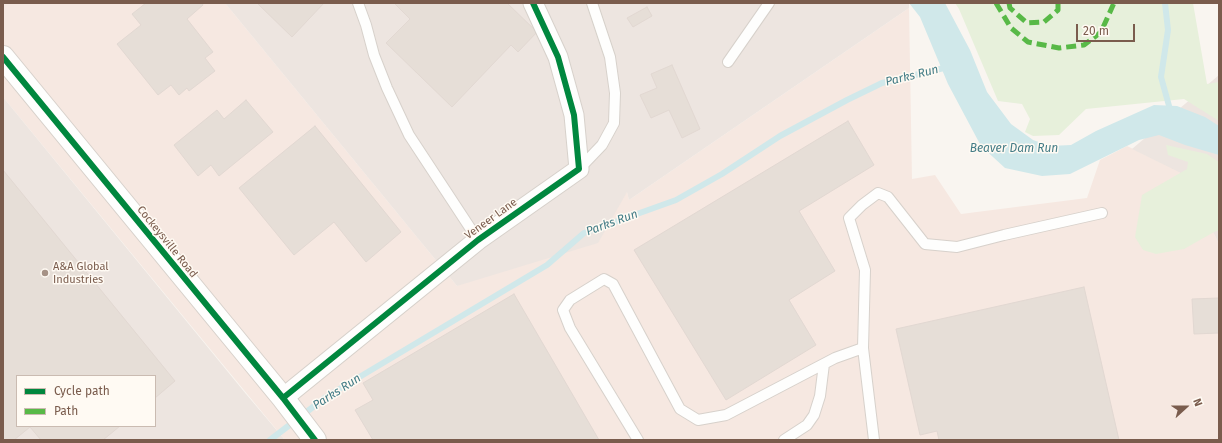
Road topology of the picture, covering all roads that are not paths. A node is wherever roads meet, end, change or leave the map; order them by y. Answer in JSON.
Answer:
{"nodes":[{"id":1,"x":358,"y":3,"type":"edge"},
{"id":2,"x":533,"y":3,"type":"edge"},
{"id":3,"x":592,"y":3,"type":"edge"},
{"id":4,"x":769,"y":3,"type":"edge"},
{"id":5,"x":3,"y":57,"type":"edge"},
{"id":6,"x":728,"y":62,"type":"dead end"},
{"id":7,"x":579,"y":169,"type":"junction"},
{"id":8,"x":1102,"y":213,"type":"dead end"},
{"id":9,"x":478,"y":240,"type":"junction"},
{"id":10,"x":863,"y":348,"type":"junction"},
{"id":11,"x":824,"y":364,"type":"junction"},
{"id":12,"x":299,"y":419,"type":"edge"},
{"id":13,"x":638,"y":440,"type":"edge"},
{"id":14,"x":784,"y":440,"type":"edge"},
{"id":15,"x":874,"y":440,"type":"edge"}],
"edges":[{"from":1,"to":9,"type":"lane"},
{"from":2,"to":7,"type":"street"},
{"from":3,"to":7,"type":"lane"},
{"from":4,"to":6,"type":"lane"},
{"from":5,"to":12,"type":"street","name":"Cockeysville Road"},
{"from":7,"to":9,"type":"street","name":"Veneer Lane"},
{"from":8,"to":10,"type":"lane"},
{"from":9,"to":12,"type":"street","name":"Veneer Lane"},
{"from":10,"to":11,"type":"lane"},
{"from":10,"to":15,"type":"lane"},
{"from":11,"to":13,"type":"lane"},
{"from":11,"to":14,"type":"lane"}]}
